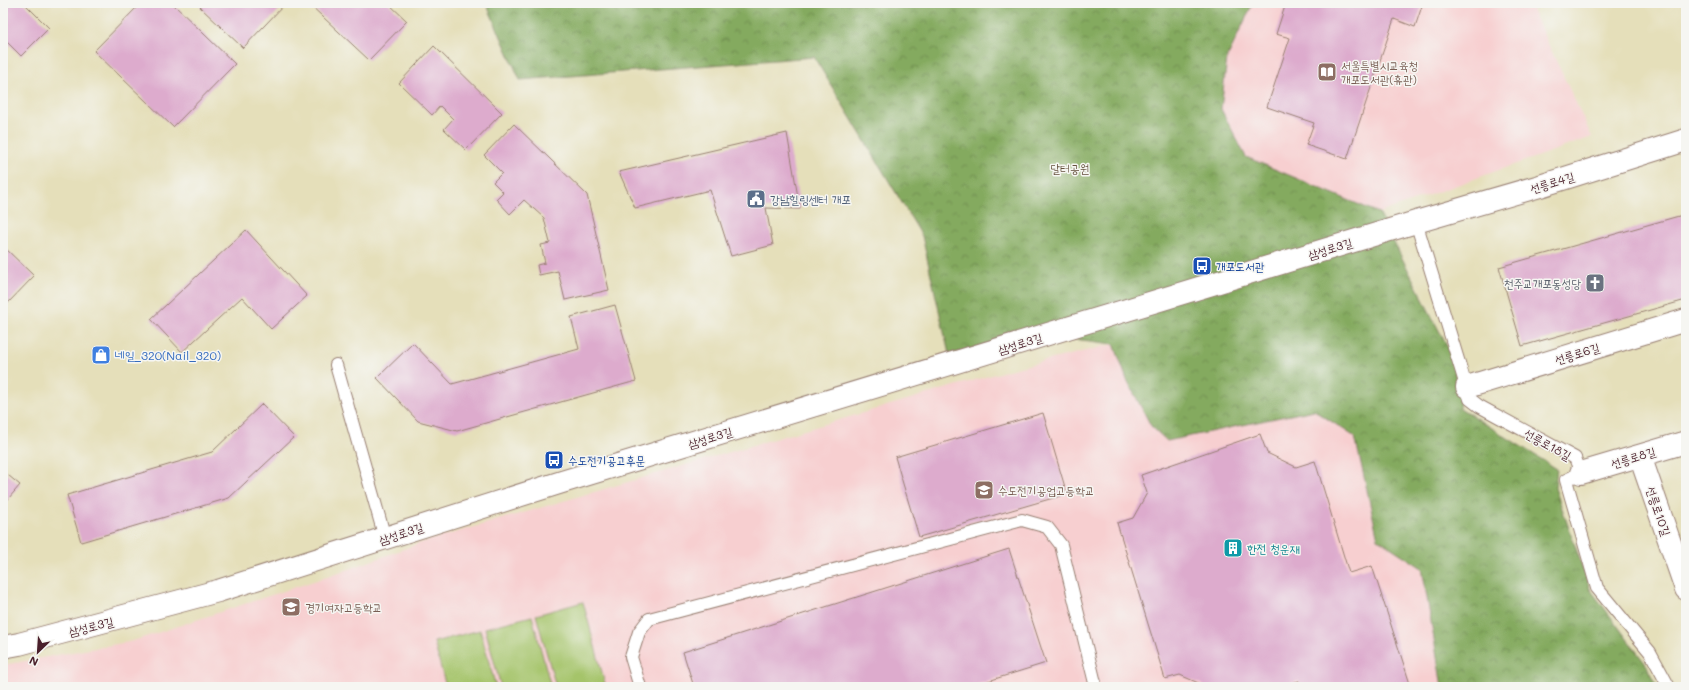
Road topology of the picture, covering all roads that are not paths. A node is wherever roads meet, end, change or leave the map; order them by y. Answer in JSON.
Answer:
{"nodes":[{"id":1,"x":1686,"y":140,"type":"edge"},
{"id":2,"x":1416,"y":222,"type":"junction"},
{"id":3,"x":1686,"y":320,"type":"edge"},
{"id":4,"x":336,"y":365,"type":"dead end"},
{"id":5,"x":1467,"y":387,"type":"junction"},
{"id":6,"x":1686,"y":442,"type":"edge"},
{"id":7,"x":1640,"y":456,"type":"junction"},
{"id":8,"x":1581,"y":473,"type":"junction"},
{"id":9,"x":385,"y":538,"type":"junction"},
{"id":10,"x":1686,"y":589,"type":"edge"},
{"id":11,"x":3,"y":647,"type":"edge"},
{"id":12,"x":640,"y":687,"type":"edge"},
{"id":13,"x":1096,"y":687,"type":"edge"},
{"id":14,"x":1669,"y":687,"type":"edge"}],
"edges":[{"from":1,"to":2,"type":"street","name":"선릉로4길"},
{"from":2,"to":5,"type":"lane","name":"선릉로18길"},
{"from":2,"to":9,"type":"street","name":"삼성로3길"},
{"from":3,"to":5,"type":"street","name":"선릉로6길"},
{"from":4,"to":9,"type":"lane"},
{"from":5,"to":8,"type":"lane","name":"선릉로18길"},
{"from":6,"to":7,"type":"street","name":"선릉로8길"},
{"from":7,"to":8,"type":"street","name":"선릉로8길"},
{"from":7,"to":10,"type":"street","name":"선릉로10길"},
{"from":8,"to":14,"type":"lane","name":"선릉로18길"},
{"from":9,"to":11,"type":"street","name":"삼성로3길"},
{"from":12,"to":13,"type":"lane"}]}
